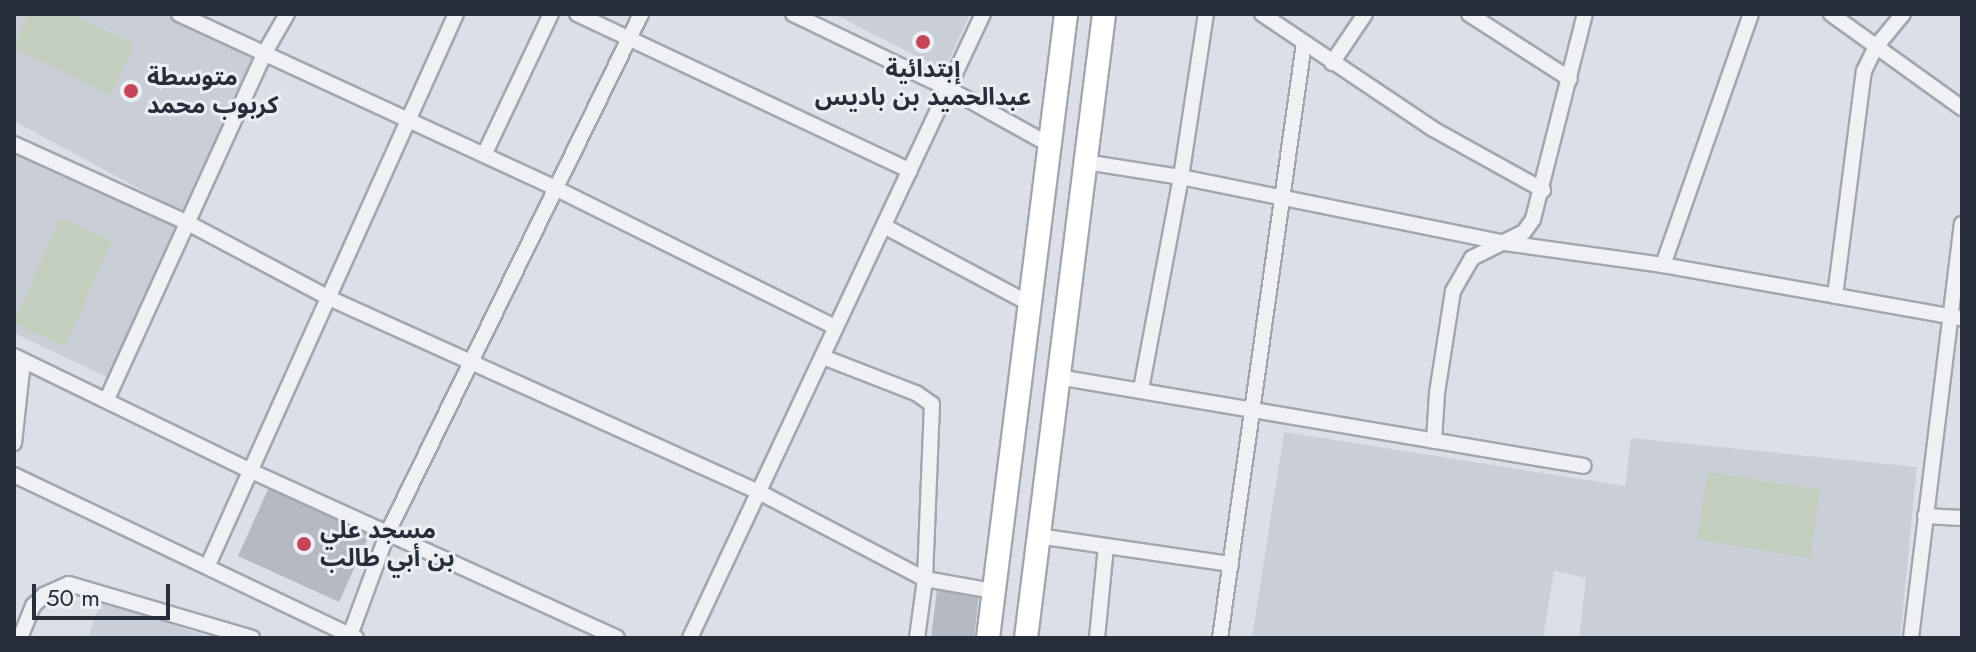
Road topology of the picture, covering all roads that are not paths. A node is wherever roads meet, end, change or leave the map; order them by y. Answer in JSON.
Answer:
{"nodes":[{"id":1,"x":179,"y":14,"type":"edge"},
{"id":2,"x":287,"y":14,"type":"edge"},
{"id":3,"x":456,"y":14,"type":"edge"},
{"id":4,"x":551,"y":14,"type":"edge"},
{"id":5,"x":577,"y":14,"type":"edge"},
{"id":6,"x":641,"y":14,"type":"edge"},
{"id":7,"x":793,"y":14,"type":"edge"},
{"id":8,"x":983,"y":14,"type":"edge"},
{"id":9,"x":1066,"y":14,"type":"edge"},
{"id":10,"x":1104,"y":14,"type":"edge"},
{"id":11,"x":1206,"y":14,"type":"edge"},
{"id":12,"x":1262,"y":14,"type":"edge"},
{"id":13,"x":1365,"y":14,"type":"edge"},
{"id":14,"x":1469,"y":14,"type":"edge"},
{"id":15,"x":1585,"y":14,"type":"edge"},
{"id":16,"x":1751,"y":14,"type":"edge"},
{"id":17,"x":1831,"y":14,"type":"edge"},
{"id":18,"x":1903,"y":14,"type":"edge"},
{"id":19,"x":629,"y":39,"type":"junction"},
{"id":20,"x":1304,"y":43,"type":"junction"},
{"id":21,"x":1875,"y":48,"type":"junction"},
{"id":22,"x":264,"y":54,"type":"junction"},
{"id":23,"x":1332,"y":63,"type":"junction"},
{"id":24,"x":1570,"y":79,"type":"junction"},
{"id":25,"x":949,"y":89,"type":"junction"},
{"id":26,"x":1962,"y":108,"type":"edge"},
{"id":27,"x":406,"y":119,"type":"junction"},
{"id":28,"x":14,"y":144,"type":"edge"},
{"id":29,"x":1050,"y":145,"type":"junction"},
{"id":30,"x":484,"y":155,"type":"junction"},
{"id":31,"x":1085,"y":162,"type":"junction"},
{"id":32,"x":910,"y":171,"type":"junction"},
{"id":33,"x":1181,"y":177,"type":"junction"},
{"id":34,"x":557,"y":189,"type":"junction"},
{"id":35,"x":1543,"y":190,"type":"junction"},
{"id":36,"x":1279,"y":198,"type":"junction"},
{"id":37,"x":188,"y":223,"type":"junction"},
{"id":38,"x":1962,"y":224,"type":"edge"},
{"id":39,"x":884,"y":226,"type":"junction"},
{"id":40,"x":1505,"y":243,"type":"junction"},
{"id":41,"x":1663,"y":265,"type":"junction"},
{"id":42,"x":1835,"y":296,"type":"junction"},
{"id":43,"x":329,"y":298,"type":"junction"},
{"id":44,"x":1032,"y":305,"type":"junction"},
{"id":45,"x":1958,"y":318,"type":"edge"},
{"id":46,"x":835,"y":327,"type":"junction"},
{"id":47,"x":823,"y":357,"type":"junction"},
{"id":48,"x":19,"y":358,"type":"edge"},
{"id":49,"x":469,"y":361,"type":"junction"},
{"id":50,"x":1058,"y":377,"type":"junction"},
{"id":51,"x":1141,"y":389,"type":"junction"},
{"id":52,"x":107,"y":399,"type":"junction"},
{"id":53,"x":1253,"y":410,"type":"junction"},
{"id":54,"x":1434,"y":441,"type":"junction"},
{"id":55,"x":14,"y":443,"type":"edge"},
{"id":56,"x":1584,"y":466,"type":"dead end"},
{"id":57,"x":251,"y":471,"type":"junction"},
{"id":58,"x":14,"y":475,"type":"edge"},
{"id":59,"x":759,"y":492,"type":"junction"},
{"id":60,"x":1925,"y":516,"type":"junction"},
{"id":61,"x":1962,"y":518,"type":"edge"},
{"id":62,"x":388,"y":532,"type":"junction"},
{"id":63,"x":1038,"y":536,"type":"junction"},
{"id":64,"x":1106,"y":546,"type":"junction"},
{"id":65,"x":1231,"y":564,"type":"junction"},
{"id":66,"x":208,"y":565,"type":"junction"},
{"id":67,"x":925,"y":579,"type":"junction"},
{"id":68,"x":994,"y":591,"type":"junction"},
{"id":69,"x":19,"y":633,"type":"edge"},
{"id":70,"x":352,"y":637,"type":"edge"},
{"id":71,"x":252,"y":638,"type":"edge"},
{"id":72,"x":617,"y":638,"type":"edge"},
{"id":73,"x":690,"y":638,"type":"edge"},
{"id":74,"x":917,"y":638,"type":"edge"},
{"id":75,"x":988,"y":638,"type":"edge"},
{"id":76,"x":1026,"y":638,"type":"edge"},
{"id":77,"x":1097,"y":638,"type":"edge"},
{"id":78,"x":1220,"y":638,"type":"edge"},
{"id":79,"x":1911,"y":638,"type":"edge"}],
"edges":[{"from":1,"to":22,"type":"street"},
{"from":2,"to":22,"type":"street"},
{"from":3,"to":27,"type":"street"},
{"from":4,"to":30,"type":"street"},
{"from":5,"to":19,"type":"street"},
{"from":6,"to":19,"type":"street"},
{"from":7,"to":25,"type":"street"},
{"from":8,"to":25,"type":"street"},
{"from":9,"to":29,"type":"main road"},
{"from":10,"to":31,"type":"main road"},
{"from":11,"to":33,"type":"street"},
{"from":12,"to":20,"type":"street"},
{"from":13,"to":23,"type":"street"},
{"from":14,"to":24,"type":"street"},
{"from":15,"to":24,"type":"street"},
{"from":16,"to":41,"type":"street"},
{"from":17,"to":21,"type":"street"},
{"from":18,"to":21,"type":"street"},
{"from":19,"to":32,"type":"street"},
{"from":19,"to":34,"type":"street"},
{"from":20,"to":23,"type":"street"},
{"from":20,"to":36,"type":"street"},
{"from":21,"to":26,"type":"street"},
{"from":21,"to":42,"type":"street"},
{"from":22,"to":27,"type":"street"},
{"from":22,"to":37,"type":"street"},
{"from":23,"to":35,"type":"street"},
{"from":24,"to":35,"type":"street"},
{"from":25,"to":29,"type":"street"},
{"from":25,"to":32,"type":"street"},
{"from":27,"to":30,"type":"street"},
{"from":27,"to":43,"type":"street"},
{"from":28,"to":37,"type":"street"},
{"from":29,"to":44,"type":"main road"},
{"from":30,"to":34,"type":"street"},
{"from":31,"to":33,"type":"street"},
{"from":31,"to":50,"type":"main road"},
{"from":32,"to":39,"type":"street"},
{"from":33,"to":36,"type":"street"},
{"from":33,"to":51,"type":"street"},
{"from":34,"to":46,"type":"street"},
{"from":34,"to":49,"type":"street"},
{"from":35,"to":40,"type":"street"},
{"from":36,"to":40,"type":"street"},
{"from":36,"to":53,"type":"street"},
{"from":37,"to":43,"type":"street"},
{"from":37,"to":52,"type":"street"},
{"from":38,"to":45,"type":"street"},
{"from":39,"to":44,"type":"street"},
{"from":39,"to":46,"type":"street"},
{"from":40,"to":41,"type":"street"},
{"from":40,"to":54,"type":"street"},
{"from":41,"to":42,"type":"street"},
{"from":42,"to":45,"type":"street"},
{"from":43,"to":49,"type":"street"},
{"from":43,"to":57,"type":"street"},
{"from":44,"to":68,"type":"main road"},
{"from":45,"to":60,"type":"street"},
{"from":46,"to":47,"type":"street"},
{"from":47,"to":59,"type":"street"},
{"from":47,"to":67,"type":"street"},
{"from":48,"to":52,"type":"street"},
{"from":48,"to":55,"type":"street"},
{"from":49,"to":59,"type":"street"},
{"from":49,"to":62,"type":"street"},
{"from":50,"to":51,"type":"street"},
{"from":50,"to":63,"type":"main road"},
{"from":51,"to":53,"type":"street"},
{"from":52,"to":57,"type":"street"},
{"from":53,"to":54,"type":"street"},
{"from":53,"to":65,"type":"street"},
{"from":54,"to":56,"type":"street"},
{"from":57,"to":62,"type":"street"},
{"from":57,"to":66,"type":"street"},
{"from":58,"to":66,"type":"street"},
{"from":59,"to":67,"type":"street"},
{"from":59,"to":73,"type":"street"},
{"from":60,"to":61,"type":"street"},
{"from":60,"to":79,"type":"street"},
{"from":62,"to":70,"type":"street"},
{"from":62,"to":72,"type":"street"},
{"from":63,"to":64,"type":"street"},
{"from":63,"to":76,"type":"main road"},
{"from":64,"to":65,"type":"street"},
{"from":64,"to":77,"type":"street"},
{"from":65,"to":78,"type":"street"},
{"from":66,"to":70,"type":"street"},
{"from":67,"to":68,"type":"street"},
{"from":67,"to":74,"type":"street"},
{"from":68,"to":75,"type":"main road"},
{"from":69,"to":71,"type":"street"}]}
